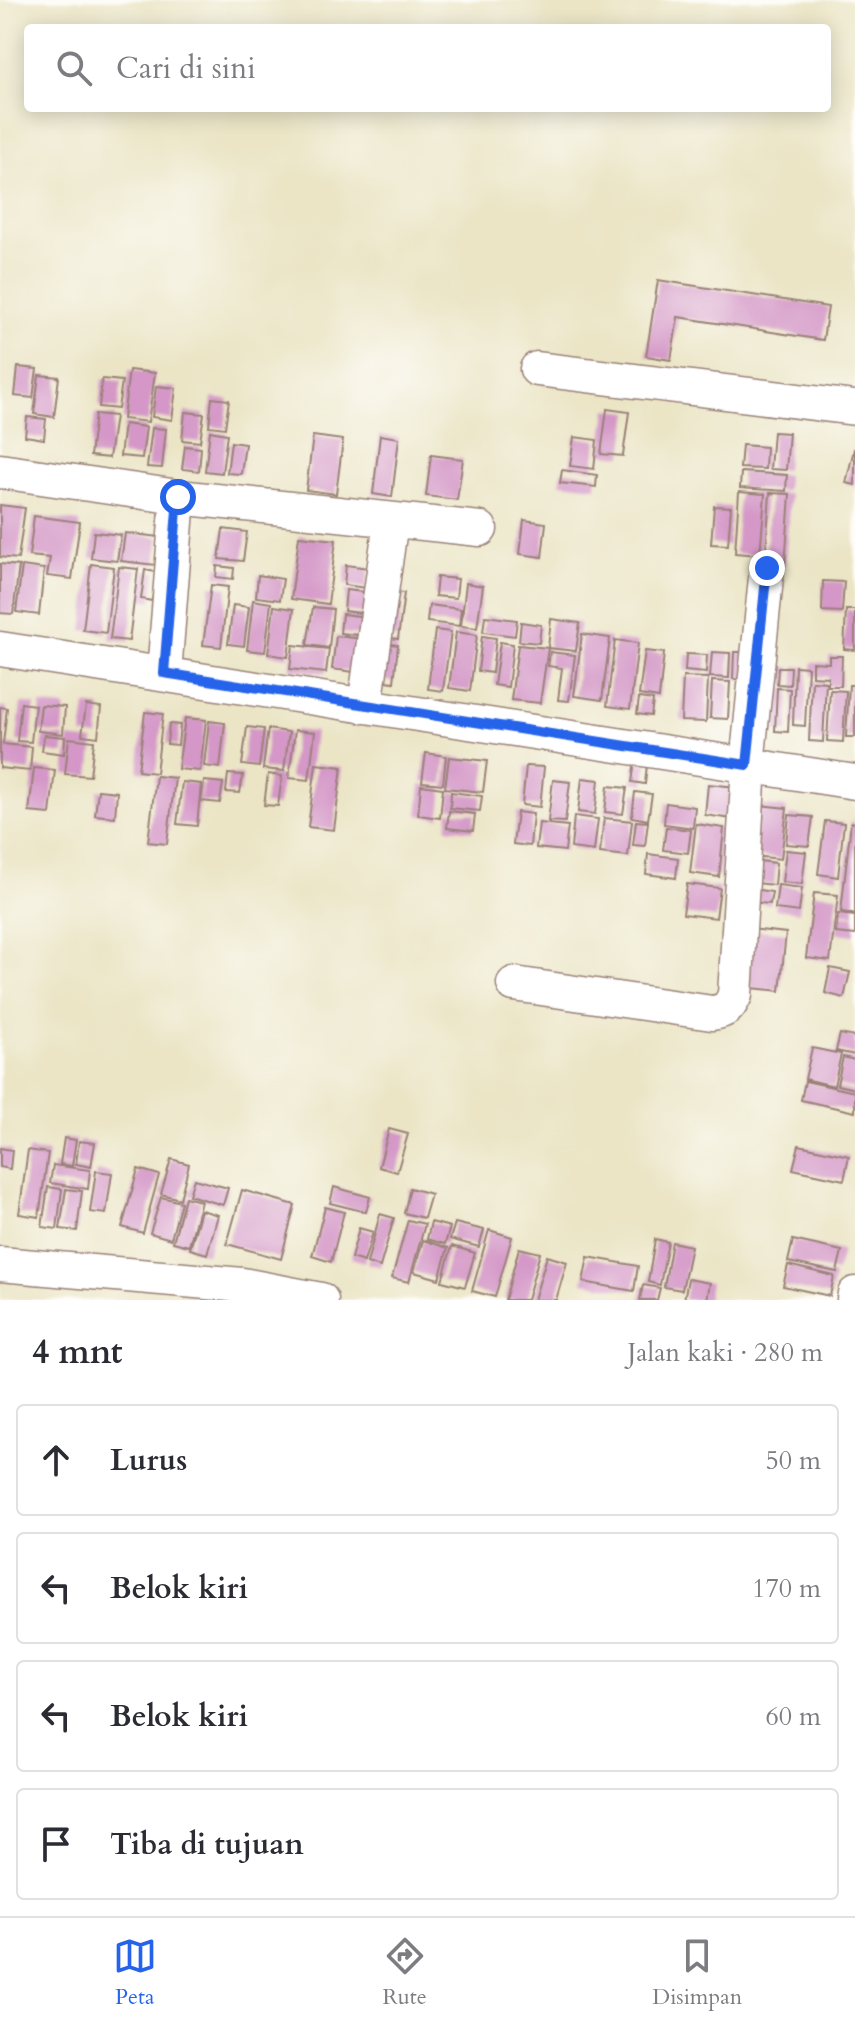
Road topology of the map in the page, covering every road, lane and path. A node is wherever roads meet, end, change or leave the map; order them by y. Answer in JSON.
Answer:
{"nodes":[{"id":1,"x":537,"y":369,"type":"dead end"},
{"id":2,"x":855,"y":408,"type":"edge"},
{"id":3,"x":0,"y":471,"type":"edge"},
{"id":4,"x":178,"y":497,"type":"junction"},
{"id":5,"x":391,"y":521,"type":"junction"},
{"id":6,"x":480,"y":529,"type":"dead end"},
{"id":7,"x":767,"y":568,"type":"dead end"},
{"id":8,"x":0,"y":649,"type":"edge"},
{"id":9,"x":164,"y":673,"type":"junction"},
{"id":10,"x":365,"y":706,"type":"junction"},
{"id":11,"x":748,"y":765,"type":"junction"},
{"id":12,"x":855,"y":782,"type":"edge"},
{"id":13,"x":514,"y":984,"type":"dead end"},
{"id":14,"x":0,"y":1264,"type":"edge"},
{"id":15,"x":321,"y":1300,"type":"edge"}],
"edges":[{"from":1,"to":2,"type":"street"},
{"from":3,"to":4,"type":"street"},
{"from":4,"to":5,"type":"street"},
{"from":4,"to":9,"type":"street"},
{"from":5,"to":6,"type":"street"},
{"from":5,"to":10,"type":"street"},
{"from":7,"to":11,"type":"street"},
{"from":8,"to":9,"type":"street"},
{"from":9,"to":10,"type":"street"},
{"from":10,"to":11,"type":"street"},
{"from":11,"to":12,"type":"street"},
{"from":11,"to":13,"type":"street"},
{"from":14,"to":15,"type":"street"}]}
